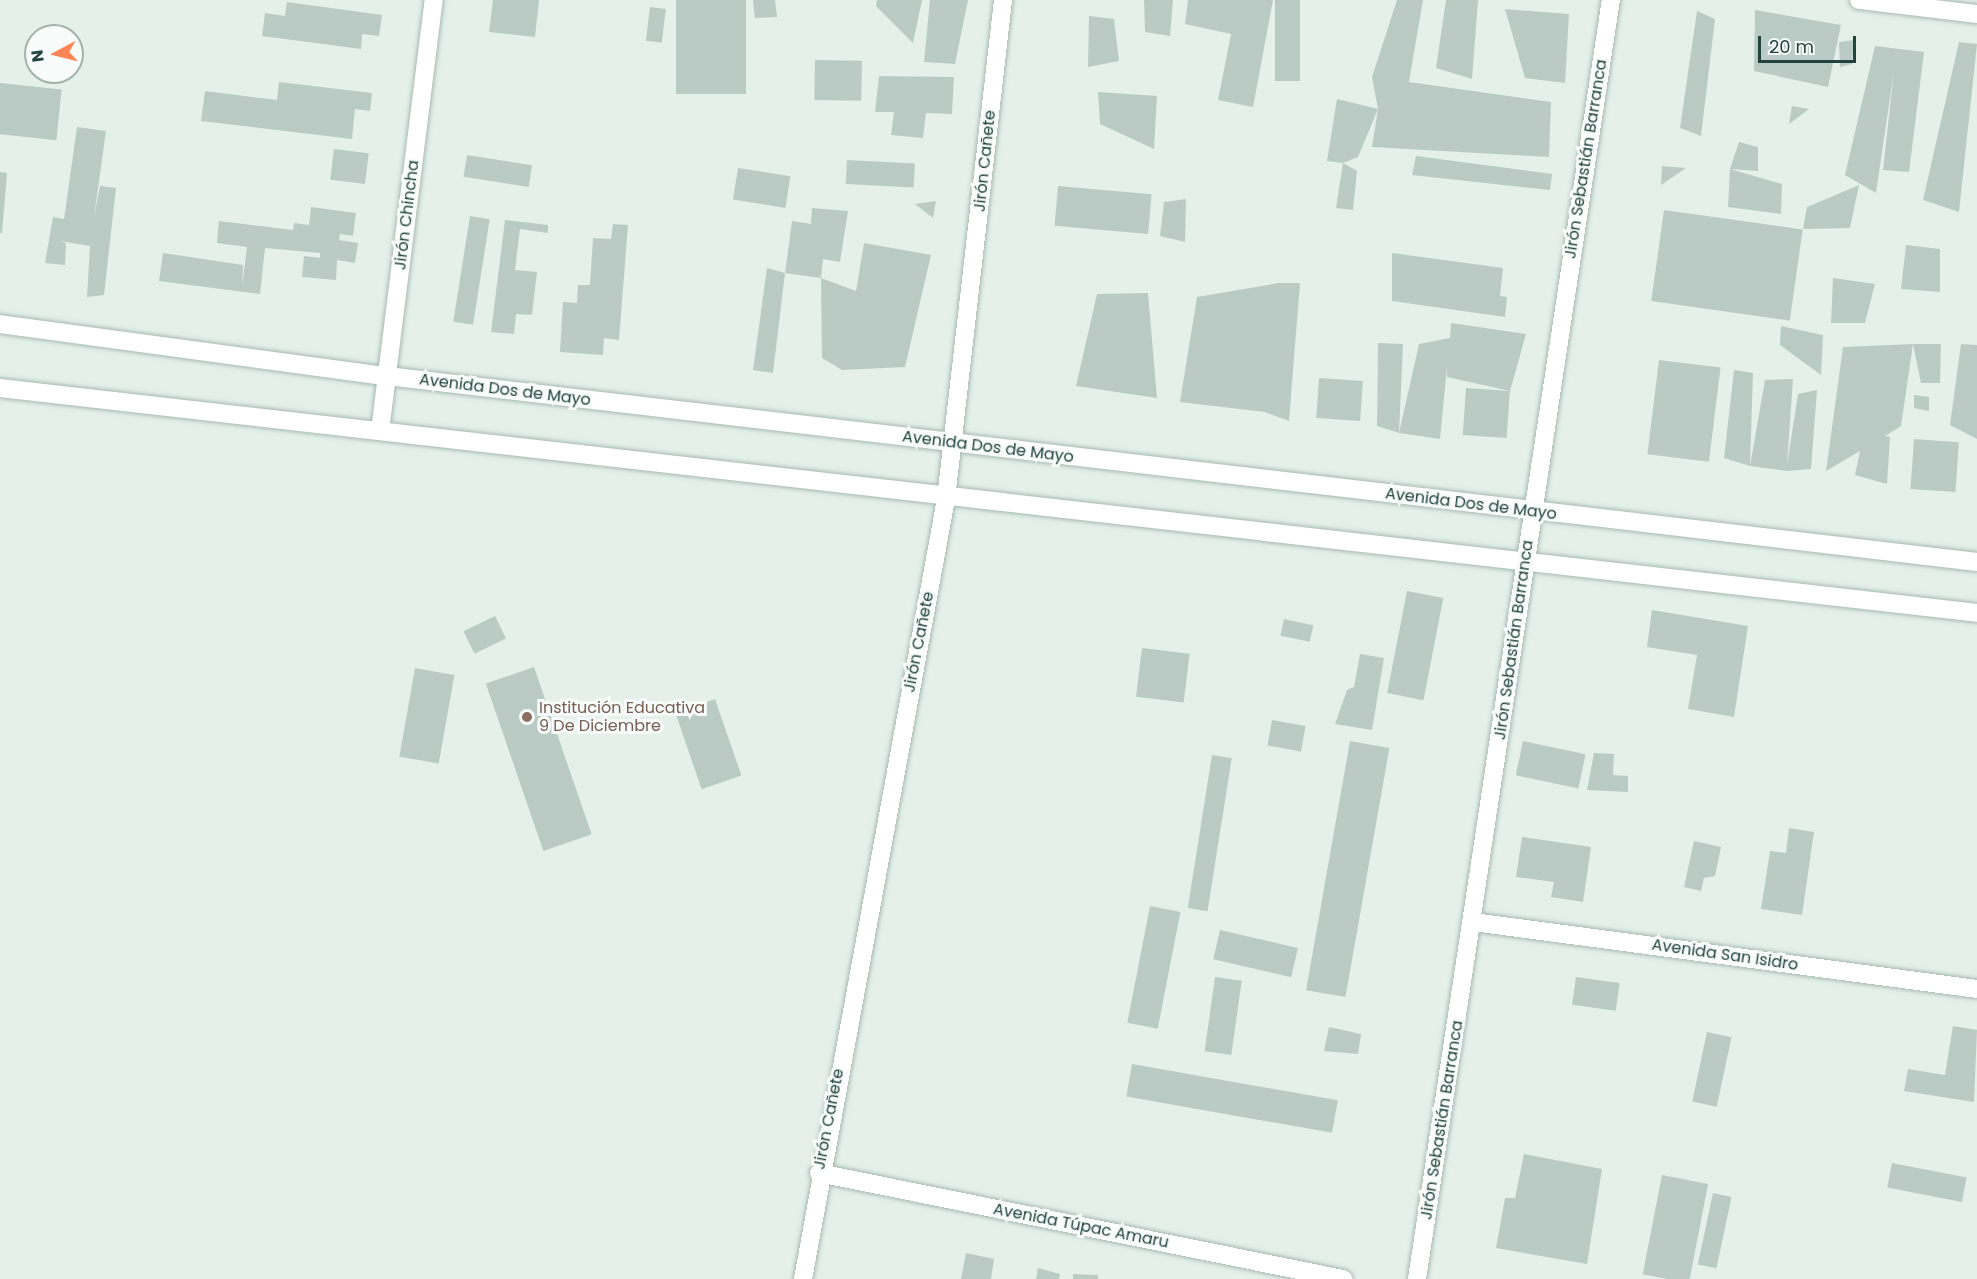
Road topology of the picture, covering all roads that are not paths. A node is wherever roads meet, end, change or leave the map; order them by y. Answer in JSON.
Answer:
{"nodes":[{"id":1,"x":434,"y":0,"type":"edge"},
{"id":2,"x":1003,"y":0,"type":"edge"},
{"id":3,"x":1611,"y":0,"type":"edge"},
{"id":4,"x":1859,"y":0,"type":"edge"},
{"id":5,"x":1977,"y":14,"type":"edge"},
{"id":6,"x":0,"y":324,"type":"edge"},
{"id":7,"x":387,"y":376,"type":"junction"},
{"id":8,"x":0,"y":388,"type":"edge"},
{"id":9,"x":380,"y":431,"type":"junction"},
{"id":10,"x":954,"y":444,"type":"junction"},
{"id":11,"x":946,"y":499,"type":"junction"},
{"id":12,"x":1533,"y":511,"type":"junction"},
{"id":13,"x":1977,"y":562,"type":"edge"},
{"id":14,"x":1525,"y":563,"type":"junction"},
{"id":15,"x":1977,"y":613,"type":"edge"},
{"id":16,"x":1473,"y":922,"type":"junction"},
{"id":17,"x":1977,"y":989,"type":"edge"},
{"id":18,"x":819,"y":1173,"type":"junction"},
{"id":19,"x":803,"y":1279,"type":"edge"},
{"id":20,"x":1343,"y":1279,"type":"edge"},
{"id":21,"x":1417,"y":1279,"type":"edge"}],
"edges":[{"from":1,"to":7,"type":"street","name":"Jirón Chincha"},
{"from":2,"to":10,"type":"street","name":"Jirón Cañete"},
{"from":3,"to":12,"type":"street","name":"Jirón Sebastián Barranca"},
{"from":4,"to":5,"type":"street"},
{"from":6,"to":7,"type":"street","name":"Avenida Dos de Mayo"},
{"from":7,"to":9,"type":"street","name":"Jirón Chincha"},
{"from":7,"to":10,"type":"street","name":"Avenida Dos de Mayo"},
{"from":8,"to":9,"type":"street"},
{"from":9,"to":11,"type":"street"},
{"from":10,"to":11,"type":"street","name":"Jirón Cañete"},
{"from":10,"to":12,"type":"street","name":"Avenida Dos de Mayo"},
{"from":11,"to":14,"type":"street"},
{"from":11,"to":18,"type":"street","name":"Jirón Cañete"},
{"from":12,"to":13,"type":"street","name":"Avenida Dos de Mayo"},
{"from":12,"to":14,"type":"street","name":"Jirón Sebastián Barranca"},
{"from":14,"to":15,"type":"street"},
{"from":14,"to":16,"type":"street","name":"Jirón Sebastián Barranca"},
{"from":16,"to":17,"type":"street","name":"Avenida San Isidro"},
{"from":16,"to":21,"type":"street","name":"Jirón Sebastián Barranca"},
{"from":18,"to":19,"type":"street","name":"Jirón Cañete"},
{"from":18,"to":20,"type":"street","name":"Avenida Túpac Amaru"}]}
